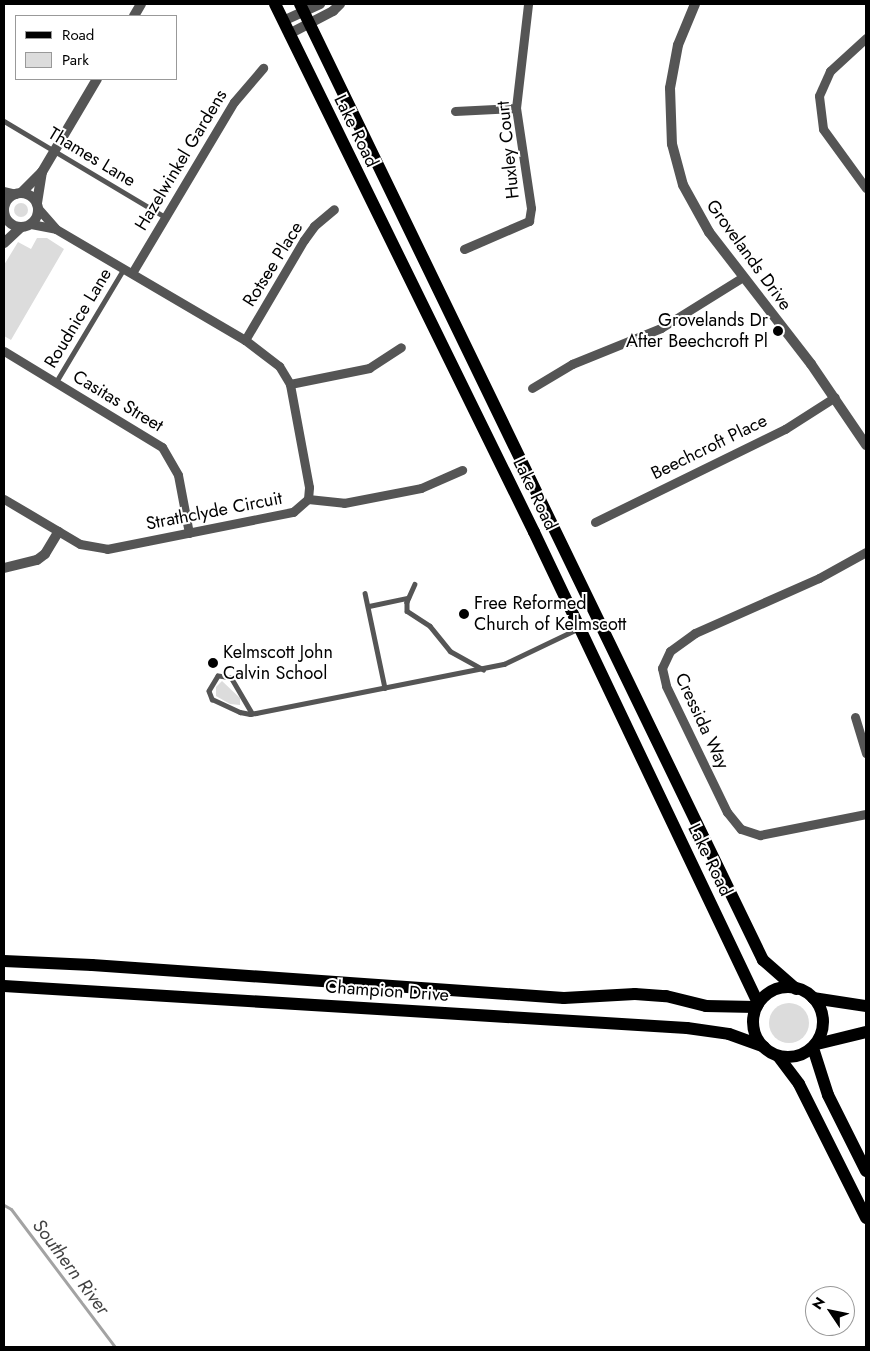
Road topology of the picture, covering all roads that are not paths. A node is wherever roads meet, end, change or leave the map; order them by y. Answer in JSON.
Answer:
{"nodes":[{"id":1,"x":141,"y":4,"type":"edge"},
{"id":2,"x":275,"y":4,"type":"edge"},
{"id":3,"x":320,"y":4,"type":"edge"},
{"id":4,"x":340,"y":4,"type":"edge"},
{"id":5,"x":528,"y":4,"type":"edge"},
{"id":6,"x":695,"y":4,"type":"edge"},
{"id":7,"x":301,"y":8,"type":"edge"},
{"id":8,"x":135,"y":15,"type":"edge"},
{"id":9,"x":283,"y":21,"type":"junction"},
{"id":10,"x":310,"y":24,"type":"junction"},
{"id":11,"x":289,"y":34,"type":"junction"},
{"id":12,"x":866,"y":38,"type":"edge"},
{"id":13,"x":264,"y":68,"type":"dead end"},
{"id":14,"x":96,"y":80,"type":"edge"},
{"id":15,"x":516,"y":108,"type":"junction"},
{"id":16,"x":455,"y":111,"type":"dead end"},
{"id":17,"x":4,"y":121,"type":"edge"},
{"id":18,"x":54,"y":151,"type":"junction"},
{"id":19,"x":42,"y":172,"type":"junction"},
{"id":20,"x":866,"y":188,"type":"edge"},
{"id":21,"x":4,"y":190,"type":"edge"},
{"id":22,"x":18,"y":193,"type":"junction"},
{"id":23,"x":38,"y":206,"type":"junction"},
{"id":24,"x":334,"y":209,"type":"dead end"},
{"id":25,"x":4,"y":215,"type":"edge"},
{"id":26,"x":165,"y":217,"type":"junction"},
{"id":27,"x":26,"y":226,"type":"junction"},
{"id":28,"x":56,"y":229,"type":"junction"},
{"id":29,"x":4,"y":243,"type":"edge"},
{"id":30,"x":464,"y":249,"type":"dead end"},
{"id":31,"x":128,"y":271,"type":"junction"},
{"id":32,"x":743,"y":277,"type":"junction"},
{"id":33,"x":245,"y":340,"type":"junction"},
{"id":34,"x":401,"y":347,"type":"dead end"},
{"id":35,"x":4,"y":351,"type":"edge"},
{"id":36,"x":56,"y":382,"type":"junction"},
{"id":37,"x":290,"y":384,"type":"junction"},
{"id":38,"x":532,"y":388,"type":"dead end"},
{"id":39,"x":835,"y":398,"type":"junction"},
{"id":40,"x":866,"y":445,"type":"edge"},
{"id":41,"x":462,"y":470,"type":"dead end"},
{"id":42,"x":308,"y":499,"type":"junction"},
{"id":43,"x":4,"y":500,"type":"edge"},
{"id":44,"x":595,"y":522,"type":"dead end"},
{"id":45,"x":58,"y":532,"type":"junction"},
{"id":46,"x":189,"y":533,"type":"junction"},
{"id":47,"x":866,"y":552,"type":"edge"},
{"id":48,"x":4,"y":568,"type":"edge"},
{"id":49,"x":415,"y":584,"type":"dead end"},
{"id":50,"x":365,"y":593,"type":"dead end"},
{"id":51,"x":408,"y":598,"type":"junction"},
{"id":52,"x":369,"y":606,"type":"junction"},
{"id":53,"x":599,"y":619,"type":"junction"},
{"id":54,"x":580,"y":628,"type":"junction"},
{"id":55,"x":483,"y":669,"type":"junction"},
{"id":56,"x":384,"y":688,"type":"junction"},
{"id":57,"x":252,"y":714,"type":"junction"},
{"id":58,"x":856,"y":717,"type":"dead end"},
{"id":59,"x":866,"y":754,"type":"edge"},
{"id":60,"x":866,"y":814,"type":"edge"},
{"id":61,"x":4,"y":961,"type":"edge"},
{"id":62,"x":4,"y":986,"type":"edge"},
{"id":63,"x":796,"y":989,"type":"junction"},
{"id":64,"x":813,"y":998,"type":"junction"},
{"id":65,"x":756,"y":1005,"type":"junction"},
{"id":66,"x":866,"y":1006,"type":"edge"},
{"id":67,"x":866,"y":1032,"type":"edge"},
{"id":68,"x":815,"y":1046,"type":"junction"},
{"id":69,"x":764,"y":1048,"type":"junction"},
{"id":70,"x":778,"y":1056,"type":"junction"},
{"id":71,"x":866,"y":1171,"type":"edge"},
{"id":72,"x":866,"y":1218,"type":"edge"}],
"edges":[{"from":1,"to":8,"type":"street"},
{"from":2,"to":9,"type":"main road","name":"Lake Road"},
{"from":3,"to":7,"type":"street"},
{"from":4,"to":10,"type":"street"},
{"from":5,"to":15,"type":"street","name":"Huxley Court"},
{"from":6,"to":32,"type":"street","name":"Grovelands Drive"},
{"from":7,"to":9,"type":"street"},
{"from":7,"to":10,"type":"main road","name":"Lake Road"},
{"from":9,"to":11,"type":"main road","name":"Lake Road"},
{"from":10,"to":11,"type":"street"},
{"from":10,"to":53,"type":"main road","name":"Lake Road"},
{"from":11,"to":54,"type":"main road","name":"Lake Road"},
{"from":12,"to":20,"type":"street"},
{"from":13,"to":26,"type":"street","name":"Hazelwinkel Gardens"},
{"from":14,"to":18,"type":"street"},
{"from":15,"to":16,"type":"street"},
{"from":15,"to":30,"type":"street","name":"Huxley Court"},
{"from":17,"to":18,"type":"lane","name":"Thames Lane"},
{"from":18,"to":19,"type":"street"},
{"from":18,"to":26,"type":"lane","name":"Thames Lane"},
{"from":19,"to":22,"type":"street"},
{"from":19,"to":23,"type":"street"},
{"from":21,"to":22,"type":"street"},
{"from":22,"to":23,"type":"street"},
{"from":22,"to":25,"type":"street"},
{"from":23,"to":27,"type":"street"},
{"from":23,"to":28,"type":"street","name":"Strathclyde Circuit"},
{"from":24,"to":33,"type":"street","name":"Rotsee Place"},
{"from":25,"to":27,"type":"street"},
{"from":26,"to":31,"type":"street","name":"Hazelwinkel Gardens"},
{"from":27,"to":28,"type":"street","name":"Strathclyde Circuit"},
{"from":27,"to":29,"type":"street"},
{"from":28,"to":31,"type":"street","name":"Strathclyde Circuit"},
{"from":31,"to":33,"type":"street","name":"Strathclyde Circuit"},
{"from":31,"to":36,"type":"lane","name":"Roudnice Lane"},
{"from":32,"to":38,"type":"street"},
{"from":32,"to":39,"type":"street","name":"Grovelands Drive"},
{"from":33,"to":37,"type":"street","name":"Strathclyde Circuit"},
{"from":34,"to":37,"type":"street"},
{"from":35,"to":36,"type":"street","name":"Casitas Street"},
{"from":36,"to":46,"type":"street","name":"Casitas Street"},
{"from":37,"to":42,"type":"street","name":"Strathclyde Circuit"},
{"from":39,"to":40,"type":"street","name":"Grovelands Drive"},
{"from":39,"to":44,"type":"street","name":"Beechcroft Place"},
{"from":41,"to":42,"type":"street"},
{"from":42,"to":46,"type":"street","name":"Strathclyde Circuit"},
{"from":43,"to":45,"type":"street","name":"Strathclyde Circuit"},
{"from":45,"to":46,"type":"street","name":"Strathclyde Circuit"},
{"from":45,"to":48,"type":"street"},
{"from":47,"to":60,"type":"street","name":"Cressida Way"},
{"from":49,"to":51,"type":"lane"},
{"from":50,"to":52,"type":"lane"},
{"from":51,"to":52,"type":"lane"},
{"from":51,"to":55,"type":"lane"},
{"from":52,"to":56,"type":"lane"},
{"from":53,"to":54,"type":"main road"},
{"from":53,"to":63,"type":"main road","name":"Lake Road"},
{"from":54,"to":55,"type":"lane"},
{"from":54,"to":65,"type":"main road","name":"Lake Road"},
{"from":55,"to":56,"type":"lane"},
{"from":56,"to":57,"type":"lane"},
{"from":57,"to":57,"type":"lane"},
{"from":58,"to":59,"type":"street"},
{"from":61,"to":65,"type":"main road","name":"Champion Drive"},
{"from":62,"to":69,"type":"main road","name":"Champion Drive"},
{"from":63,"to":64,"type":"main road"},
{"from":63,"to":65,"type":"main road"},
{"from":64,"to":66,"type":"main road"},
{"from":64,"to":68,"type":"main road"},
{"from":65,"to":69,"type":"main road"},
{"from":67,"to":68,"type":"main road"},
{"from":68,"to":70,"type":"main road"},
{"from":68,"to":71,"type":"main road"},
{"from":69,"to":70,"type":"main road"},
{"from":70,"to":72,"type":"main road"}]}
